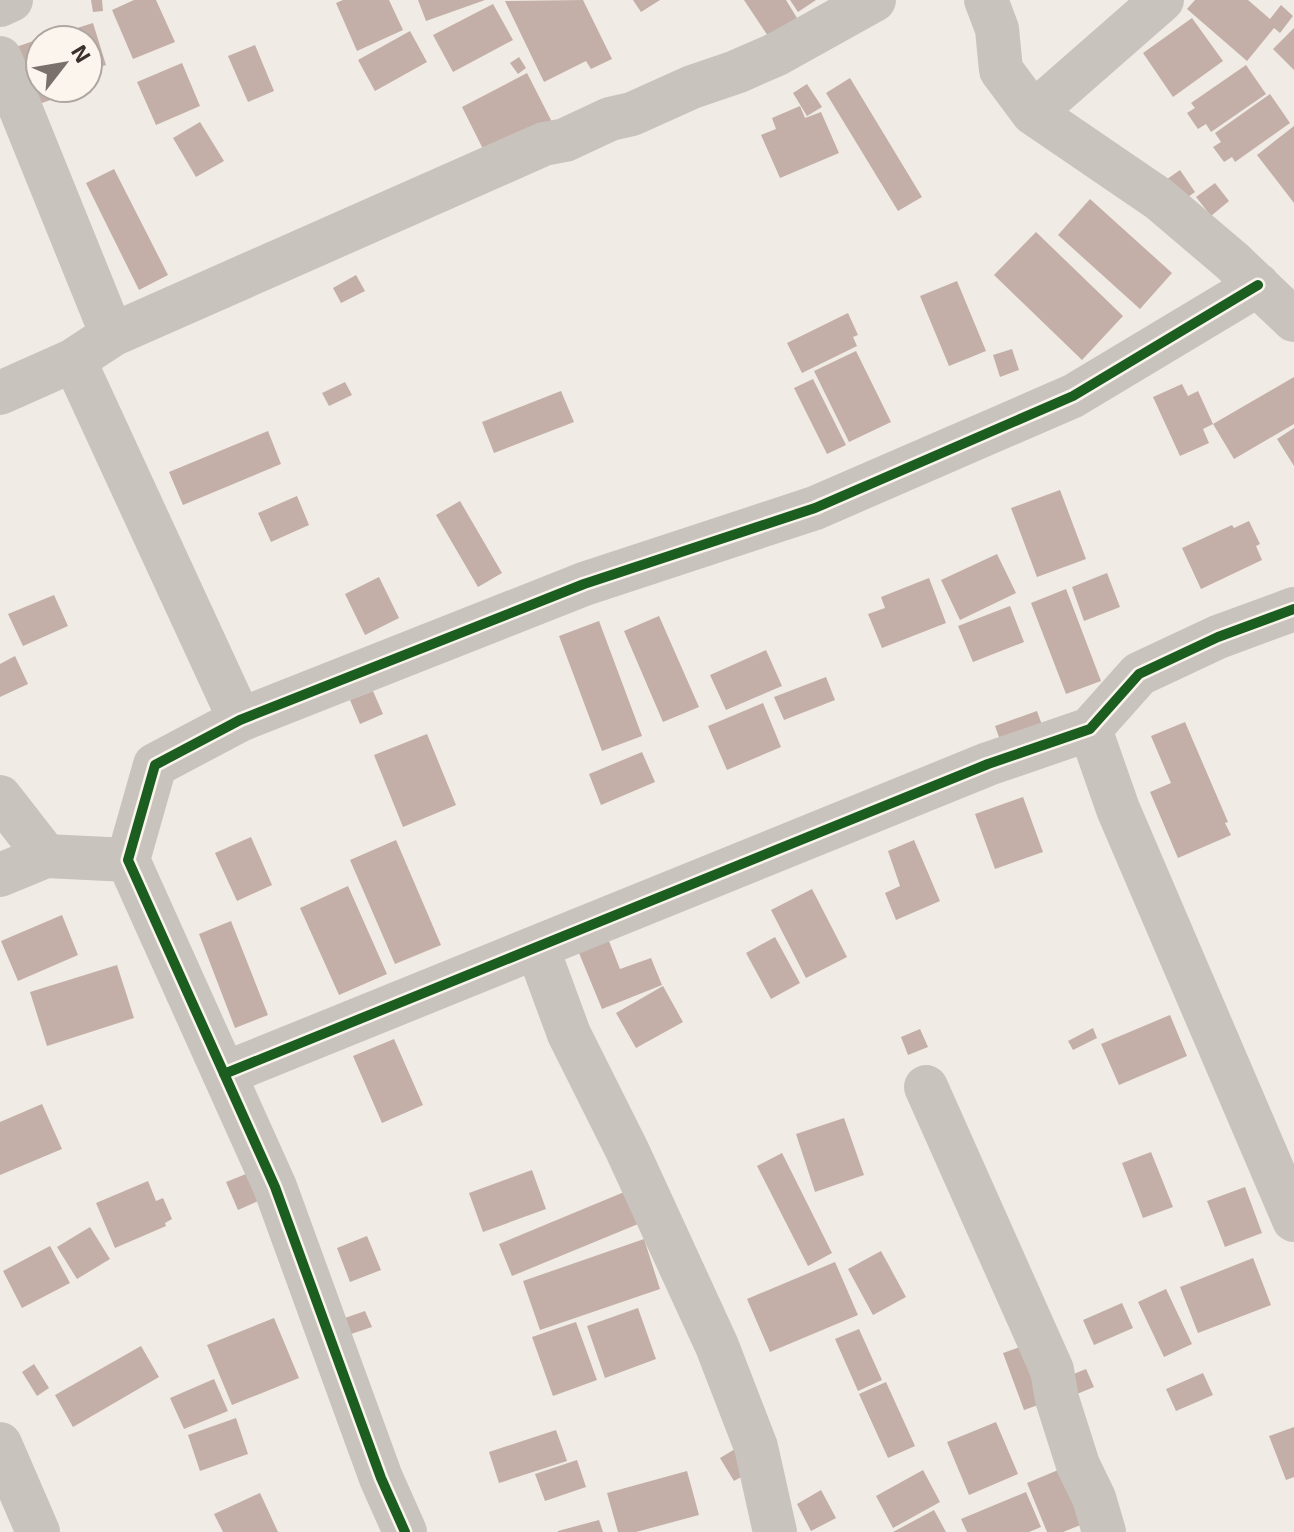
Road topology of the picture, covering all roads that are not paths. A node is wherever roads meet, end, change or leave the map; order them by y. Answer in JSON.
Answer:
{"nodes":[{"id":1,"x":11,"y":0,"type":"edge"},
{"id":2,"x":874,"y":0,"type":"edge"},
{"id":3,"x":986,"y":0,"type":"edge"},
{"id":4,"x":1162,"y":0,"type":"edge"},
{"id":5,"x":0,"y":5,"type":"edge"},
{"id":6,"x":0,"y":58,"type":"edge"},
{"id":7,"x":1033,"y":113,"type":"junction"},
{"id":8,"x":1258,"y":285,"type":"junction"},
{"id":9,"x":1294,"y":320,"type":"edge"},
{"id":10,"x":112,"y":335,"type":"junction"},
{"id":11,"x":74,"y":360,"type":"junction"},
{"id":12,"x":0,"y":393,"type":"edge"},
{"id":13,"x":1294,"y":609,"type":"edge"},
{"id":14,"x":240,"y":720,"type":"junction"},
{"id":15,"x":1090,"y":729,"type":"junction"},
{"id":16,"x":0,"y":797,"type":"edge"},
{"id":17,"x":46,"y":856,"type":"junction"},
{"id":18,"x":128,"y":860,"type":"junction"},
{"id":19,"x":0,"y":875,"type":"edge"},
{"id":20,"x":537,"y":947,"type":"junction"},
{"id":21,"x":224,"y":1074,"type":"junction"},
{"id":22,"x":926,"y":1087,"type":"dead end"},
{"id":23,"x":1294,"y":1220,"type":"edge"},
{"id":24,"x":0,"y":1444,"type":"edge"},
{"id":25,"x":38,"y":1532,"type":"edge"},
{"id":26,"x":405,"y":1532,"type":"edge"},
{"id":27,"x":775,"y":1532,"type":"edge"},
{"id":28,"x":1104,"y":1532,"type":"edge"}],
"edges":[{"from":1,"to":5,"type":"street"},
{"from":2,"to":10,"type":"street"},
{"from":3,"to":7,"type":"street"},
{"from":4,"to":7,"type":"street"},
{"from":6,"to":10,"type":"street"},
{"from":7,"to":8,"type":"street"},
{"from":8,"to":9,"type":"street"},
{"from":8,"to":14,"type":"street"},
{"from":10,"to":11,"type":"street"},
{"from":11,"to":12,"type":"street"},
{"from":11,"to":14,"type":"street"},
{"from":13,"to":15,"type":"street"},
{"from":14,"to":18,"type":"street"},
{"from":15,"to":20,"type":"street"},
{"from":15,"to":23,"type":"street"},
{"from":16,"to":17,"type":"street"},
{"from":17,"to":18,"type":"street"},
{"from":17,"to":19,"type":"street"},
{"from":18,"to":21,"type":"street"},
{"from":20,"to":21,"type":"street"},
{"from":20,"to":27,"type":"street"},
{"from":21,"to":26,"type":"street"},
{"from":22,"to":28,"type":"street"},
{"from":24,"to":25,"type":"street"}]}
